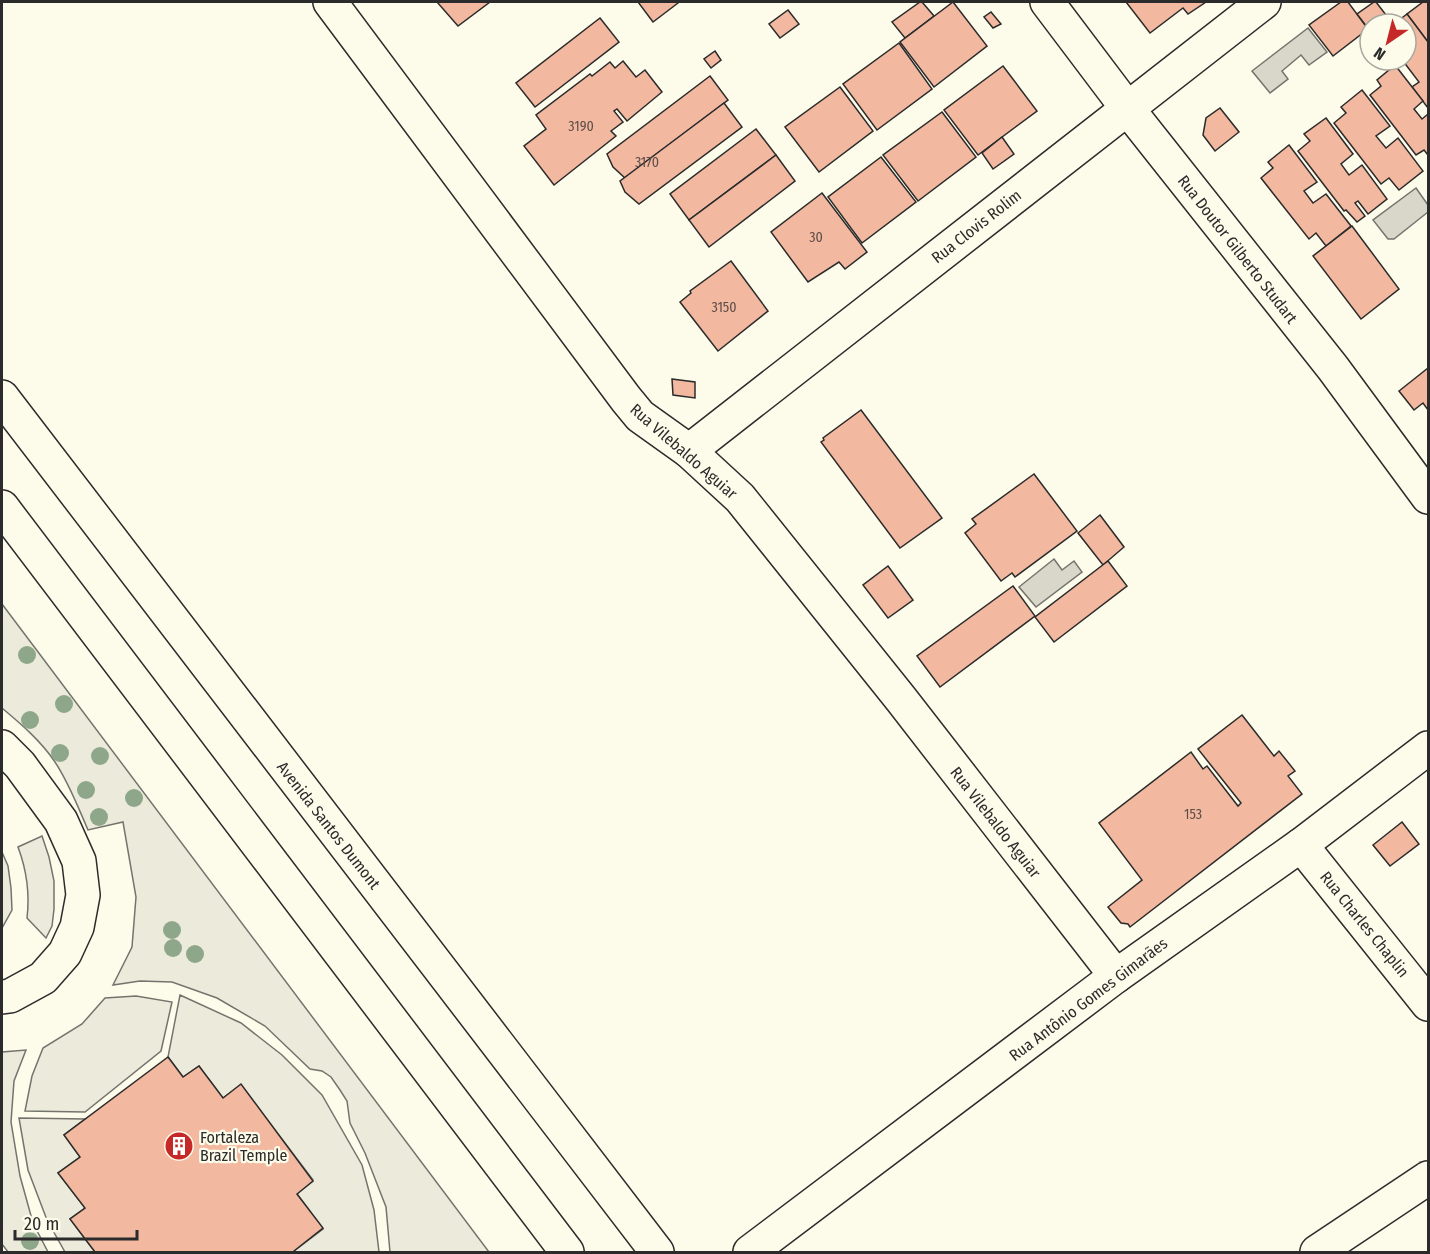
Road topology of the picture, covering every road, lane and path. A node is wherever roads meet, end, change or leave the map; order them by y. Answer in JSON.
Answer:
{"nodes":[{"id":1,"x":330,"y":2,"type":"edge"},
{"id":2,"x":1047,"y":2,"type":"edge"},
{"id":3,"x":1264,"y":2,"type":"edge"},
{"id":4,"x":1127,"y":108,"type":"junction"},
{"id":5,"x":2,"y":397,"type":"edge"},
{"id":6,"x":689,"y":452,"type":"junction"},
{"id":7,"x":1428,"y":497,"type":"edge"},
{"id":8,"x":2,"y":507,"type":"edge"},
{"id":9,"x":2,"y":747,"type":"edge"},
{"id":10,"x":1426,"y":756,"type":"edge"},
{"id":11,"x":1301,"y":845,"type":"junction"},
{"id":12,"x":1116,"y":976,"type":"junction"},
{"id":13,"x":2,"y":997,"type":"edge"},
{"id":14,"x":1428,"y":1004,"type":"edge"},
{"id":15,"x":1428,"y":1178,"type":"edge"},
{"id":16,"x":567,"y":1252,"type":"edge"},
{"id":17,"x":657,"y":1252,"type":"edge"},
{"id":18,"x":750,"y":1252,"type":"edge"},
{"id":19,"x":1317,"y":1252,"type":"edge"}],
"edges":[{"from":1,"to":6,"type":"street","name":"Rua Vilebaldo Aguiar"},
{"from":2,"to":4,"type":"street","name":"Rua Doutor Gilberto Studart"},
{"from":3,"to":4,"type":"street","name":"Rua Clovis Rolim"},
{"from":4,"to":6,"type":"street","name":"Rua Clovis Rolim"},
{"from":4,"to":7,"type":"street","name":"Rua Doutor Gilberto Studart"},
{"from":5,"to":17,"type":"street","name":"Avenida Santos Dumont"},
{"from":6,"to":12,"type":"street","name":"Rua Vilebaldo Aguiar"},
{"from":8,"to":16,"type":"street"},
{"from":9,"to":13,"type":"street"},
{"from":10,"to":11,"type":"street","name":"Rua Antônio Gomes Gimarães"},
{"from":11,"to":12,"type":"street","name":"Rua Antônio Gomes Gimarães"},
{"from":11,"to":14,"type":"street","name":"Rua Charles Chaplin"},
{"from":12,"to":18,"type":"street","name":"Rua Antônio Gomes Gimarães"},
{"from":15,"to":19,"type":"street"}]}
